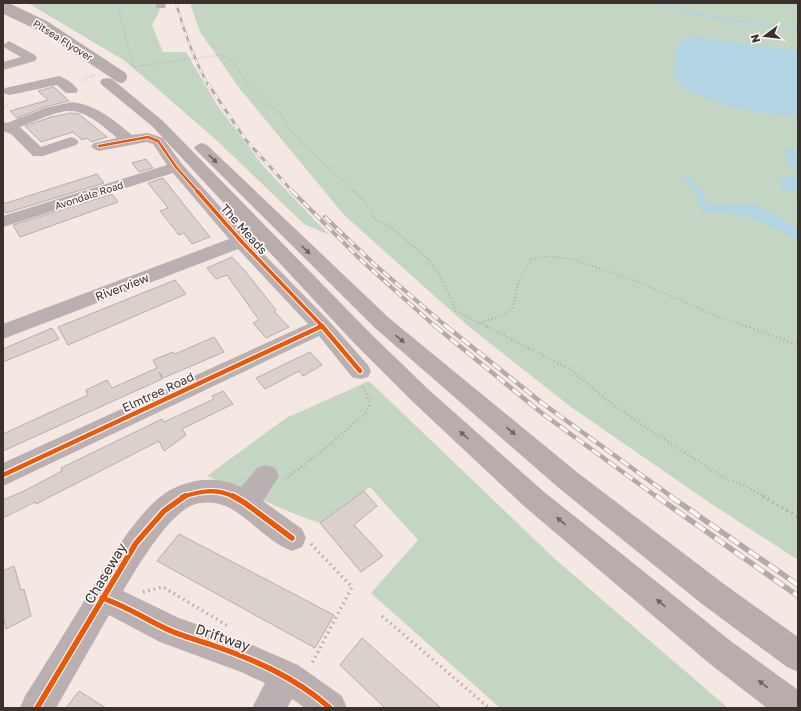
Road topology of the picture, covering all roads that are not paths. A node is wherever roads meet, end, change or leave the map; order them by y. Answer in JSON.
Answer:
{"nodes":[{"id":1,"x":4,"y":3,"type":"edge"},
{"id":2,"x":3,"y":7,"type":"edge"},
{"id":3,"x":3,"y":15,"type":"edge"},
{"id":4,"x":45,"y":27,"type":"junction"},
{"id":5,"x":9,"y":45,"type":"dead end"},
{"id":6,"x":39,"y":64,"type":"junction"},
{"id":7,"x":3,"y":66,"type":"edge"},
{"id":8,"x":59,"y":80,"type":"junction"},
{"id":9,"x":114,"y":80,"type":"junction"},
{"id":10,"x":5,"y":87,"type":"edge"},
{"id":11,"x":71,"y":90,"type":"dead end"},
{"id":12,"x":8,"y":125,"type":"edge"},
{"id":13,"x":128,"y":141,"type":"junction"},
{"id":14,"x":71,"y":142,"type":"dead end"},
{"id":15,"x":99,"y":146,"type":"dead end"},
{"id":16,"x":176,"y":167,"type":"junction"},
{"id":17,"x":3,"y":222,"type":"edge"},
{"id":18,"x":241,"y":241,"type":"junction"},
{"id":19,"x":322,"y":326,"type":"junction"},
{"id":20,"x":3,"y":332,"type":"edge"},
{"id":21,"x":360,"y":370,"type":"road end"},
{"id":22,"x":3,"y":475,"type":"edge"},
{"id":23,"x":266,"y":476,"type":"road end"},
{"id":24,"x":235,"y":497,"type":"junction"},
{"id":25,"x":292,"y":538,"type":"road end"},
{"id":26,"x":102,"y":598,"type":"junction"},
{"id":27,"x":798,"y":656,"type":"edge"},
{"id":28,"x":295,"y":670,"type":"junction"},
{"id":29,"x":36,"y":708,"type":"edge"},
{"id":30,"x":270,"y":708,"type":"edge"},
{"id":31,"x":330,"y":708,"type":"edge"},
{"id":32,"x":794,"y":708,"type":"edge"}],
"edges":[{"from":1,"to":4,"type":"highway","bridge":true},
{"from":2,"to":4,"type":"highway","name":"Pitsea Flyover","bridge":true},
{"from":3,"to":9,"type":"highway","name":"Pitsea Flyover"},
{"from":4,"to":9,"type":"highway","name":"Pitsea Flyover","bridge":true},
{"from":5,"to":6,"type":"street"},
{"from":6,"to":7,"type":"street"},
{"from":6,"to":8,"type":"street"},
{"from":8,"to":10,"type":"street"},
{"from":8,"to":11,"type":"street"},
{"from":9,"to":27,"type":"highway","one_way":true},
{"from":32,"to":9,"type":"highway","one_way":true},
{"from":12,"to":13,"type":"street"},
{"from":12,"to":14,"type":"street"},
{"from":13,"to":15,"type":"street","name":"The Meads"},
{"from":13,"to":16,"type":"street","name":"The Meads"},
{"from":16,"to":17,"type":"street","name":"Avondale Road"},
{"from":16,"to":18,"type":"street","name":"The Meads"},
{"from":18,"to":19,"type":"street","name":"The Meads"},
{"from":18,"to":20,"type":"street","name":"Riverview"},
{"from":19,"to":21,"type":"street","name":"The Meads"},
{"from":19,"to":22,"type":"street","name":"Elmtree Road"},
{"from":23,"to":24,"type":"street"},
{"from":24,"to":25,"type":"street"},
{"from":24,"to":26,"type":"street","name":"Chaseway"},
{"from":26,"to":28,"type":"street","name":"Driftway"},
{"from":26,"to":29,"type":"street","name":"Chaseway"},
{"from":28,"to":30,"type":"street"},
{"from":28,"to":31,"type":"street","name":"Driftway"}]}
